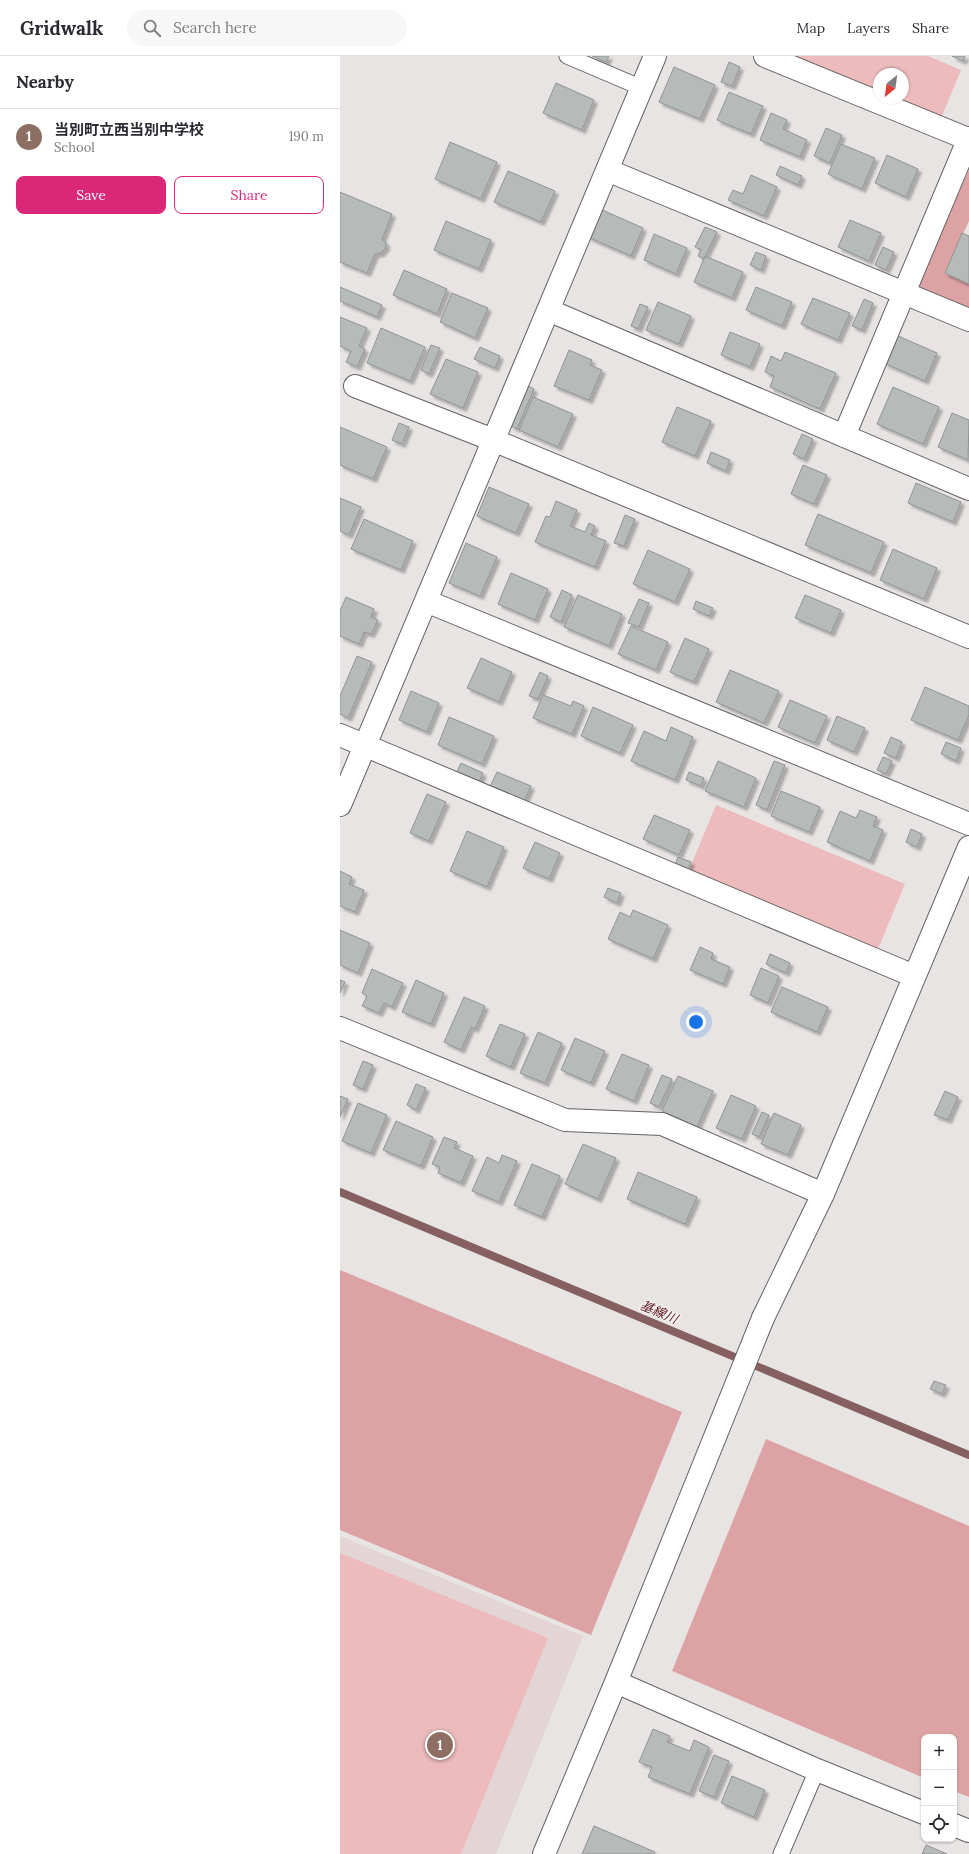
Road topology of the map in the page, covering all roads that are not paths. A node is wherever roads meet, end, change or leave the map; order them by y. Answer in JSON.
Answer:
{"nodes":[{"id":1,"x":568,"y":56,"type":"edge"},
{"id":2,"x":655,"y":56,"type":"edge"},
{"id":3,"x":765,"y":56,"type":"edge"},
{"id":4,"x":642,"y":88,"type":"junction"},
{"id":5,"x":969,"y":138,"type":"edge"},
{"id":6,"x":607,"y":170,"type":"junction"},
{"id":7,"x":904,"y":293,"type":"junction"},
{"id":8,"x":548,"y":310,"type":"junction"},
{"id":9,"x":969,"y":320,"type":"edge"},
{"id":10,"x":355,"y":386,"type":"dead end"},
{"id":11,"x":844,"y":436,"type":"junction"},
{"id":12,"x":493,"y":440,"type":"junction"},
{"id":13,"x":969,"y":489,"type":"edge"},
{"id":14,"x":426,"y":601,"type":"junction"},
{"id":15,"x":969,"y":637,"type":"edge"},
{"id":16,"x":340,"y":735,"type":"edge"},
{"id":17,"x":365,"y":745,"type":"junction"},
{"id":18,"x":340,"y":805,"type":"edge"},
{"id":19,"x":969,"y":824,"type":"edge"},
{"id":20,"x":969,"y":847,"type":"edge"},
{"id":21,"x":914,"y":976,"type":"junction"},
{"id":22,"x":340,"y":1028,"type":"edge"},
{"id":23,"x":823,"y":1194,"type":"junction"},
{"id":24,"x":616,"y":1682,"type":"junction"},
{"id":25,"x":817,"y":1770,"type":"junction"},
{"id":26,"x":921,"y":1812,"type":"edge"},
{"id":27,"x":957,"y":1826,"type":"edge"},
{"id":28,"x":969,"y":1832,"type":"edge"},
{"id":29,"x":544,"y":1854,"type":"edge"},
{"id":30,"x":781,"y":1854,"type":"edge"}],
"edges":[{"from":1,"to":4,"type":"lane"},
{"from":2,"to":4,"type":"street"},
{"from":3,"to":5,"type":"street"},
{"from":4,"to":6,"type":"street"},
{"from":5,"to":7,"type":"street"},
{"from":6,"to":7,"type":"street"},
{"from":6,"to":8,"type":"street"},
{"from":7,"to":9,"type":"street"},
{"from":7,"to":11,"type":"street"},
{"from":8,"to":11,"type":"street"},
{"from":8,"to":12,"type":"street"},
{"from":10,"to":12,"type":"street"},
{"from":11,"to":13,"type":"street"},
{"from":12,"to":14,"type":"street"},
{"from":12,"to":15,"type":"street"},
{"from":14,"to":17,"type":"street"},
{"from":14,"to":19,"type":"street"},
{"from":16,"to":17,"type":"street"},
{"from":17,"to":18,"type":"street"},
{"from":17,"to":21,"type":"street"},
{"from":20,"to":21,"type":"street"},
{"from":21,"to":23,"type":"street"},
{"from":22,"to":23,"type":"street"},
{"from":23,"to":24,"type":"street"},
{"from":24,"to":25,"type":"street"},
{"from":24,"to":29,"type":"street"},
{"from":25,"to":26,"type":"street"},
{"from":25,"to":30,"type":"lane"},
{"from":27,"to":28,"type":"street"}]}
